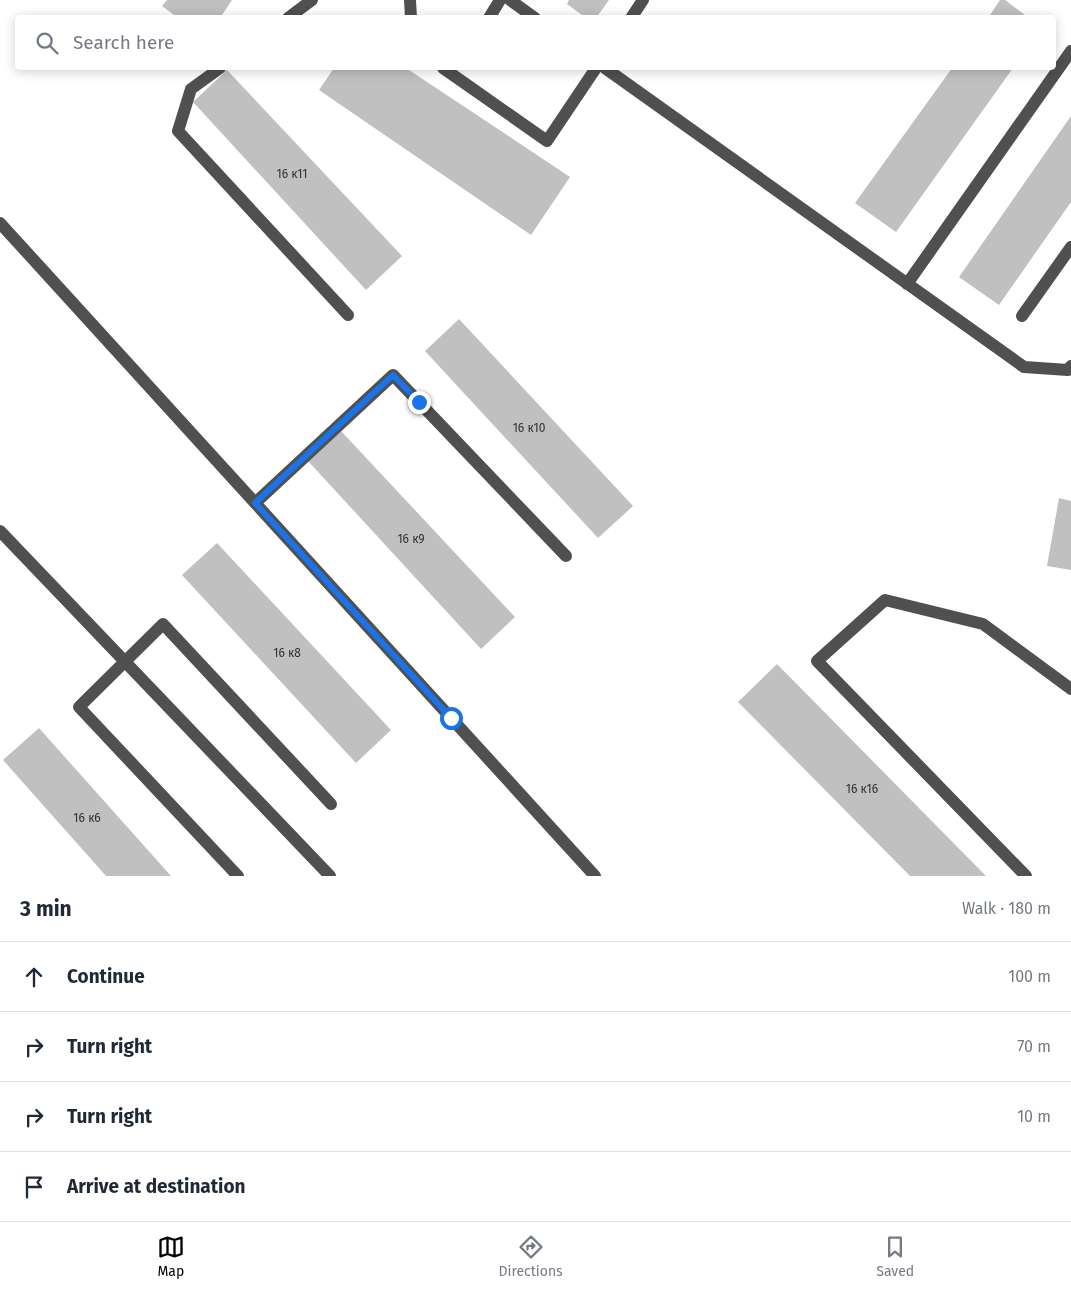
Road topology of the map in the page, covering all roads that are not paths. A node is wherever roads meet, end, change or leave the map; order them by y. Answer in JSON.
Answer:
{"nodes":[{"id":1,"x":312,"y":0,"type":"edge"},
{"id":2,"x":410,"y":0,"type":"edge"},
{"id":3,"x":500,"y":0,"type":"edge"},
{"id":4,"x":510,"y":0,"type":"edge"},
{"id":5,"x":643,"y":0,"type":"edge"},
{"id":6,"x":292,"y":15,"type":"edge"},
{"id":7,"x":411,"y":15,"type":"edge"},
{"id":8,"x":491,"y":15,"type":"edge"},
{"id":9,"x":531,"y":15,"type":"edge"},
{"id":10,"x":633,"y":15,"type":"edge"},
{"id":11,"x":1071,"y":51,"type":"edge"},
{"id":12,"x":217,"y":70,"type":"edge"},
{"id":13,"x":451,"y":70,"type":"edge"},
{"id":14,"x":595,"y":70,"type":"edge"},
{"id":15,"x":608,"y":70,"type":"edge"},
{"id":16,"x":0,"y":223,"type":"edge"},
{"id":17,"x":1071,"y":247,"type":"edge"},
{"id":18,"x":907,"y":284,"type":"junction"},
{"id":19,"x":348,"y":315,"type":"dead end"},
{"id":20,"x":1022,"y":316,"type":"dead end"},
{"id":21,"x":1071,"y":366,"type":"edge"},
{"id":22,"x":255,"y":503,"type":"junction"},
{"id":23,"x":0,"y":531,"type":"edge"},
{"id":24,"x":566,"y":556,"type":"dead end"},
{"id":25,"x":124,"y":661,"type":"junction"},
{"id":26,"x":1071,"y":690,"type":"edge"},
{"id":27,"x":331,"y":804,"type":"dead end"},
{"id":28,"x":238,"y":876,"type":"edge"},
{"id":29,"x":330,"y":876,"type":"edge"},
{"id":30,"x":595,"y":876,"type":"edge"},
{"id":31,"x":1026,"y":876,"type":"edge"}],
"edges":[{"from":1,"to":6,"type":"lane"},
{"from":2,"to":7,"type":"lane"},
{"from":3,"to":8,"type":"lane"},
{"from":4,"to":9,"type":"lane"},
{"from":5,"to":10,"type":"lane"},
{"from":11,"to":18,"type":"lane"},
{"from":12,"to":19,"type":"lane"},
{"from":13,"to":14,"type":"lane"},
{"from":15,"to":18,"type":"lane"},
{"from":16,"to":22,"type":"lane"},
{"from":17,"to":20,"type":"lane"},
{"from":18,"to":21,"type":"lane"},
{"from":22,"to":24,"type":"lane"},
{"from":22,"to":30,"type":"lane"},
{"from":23,"to":25,"type":"lane"},
{"from":25,"to":27,"type":"lane"},
{"from":25,"to":28,"type":"lane"},
{"from":25,"to":29,"type":"lane"},
{"from":26,"to":31,"type":"lane"}]}
